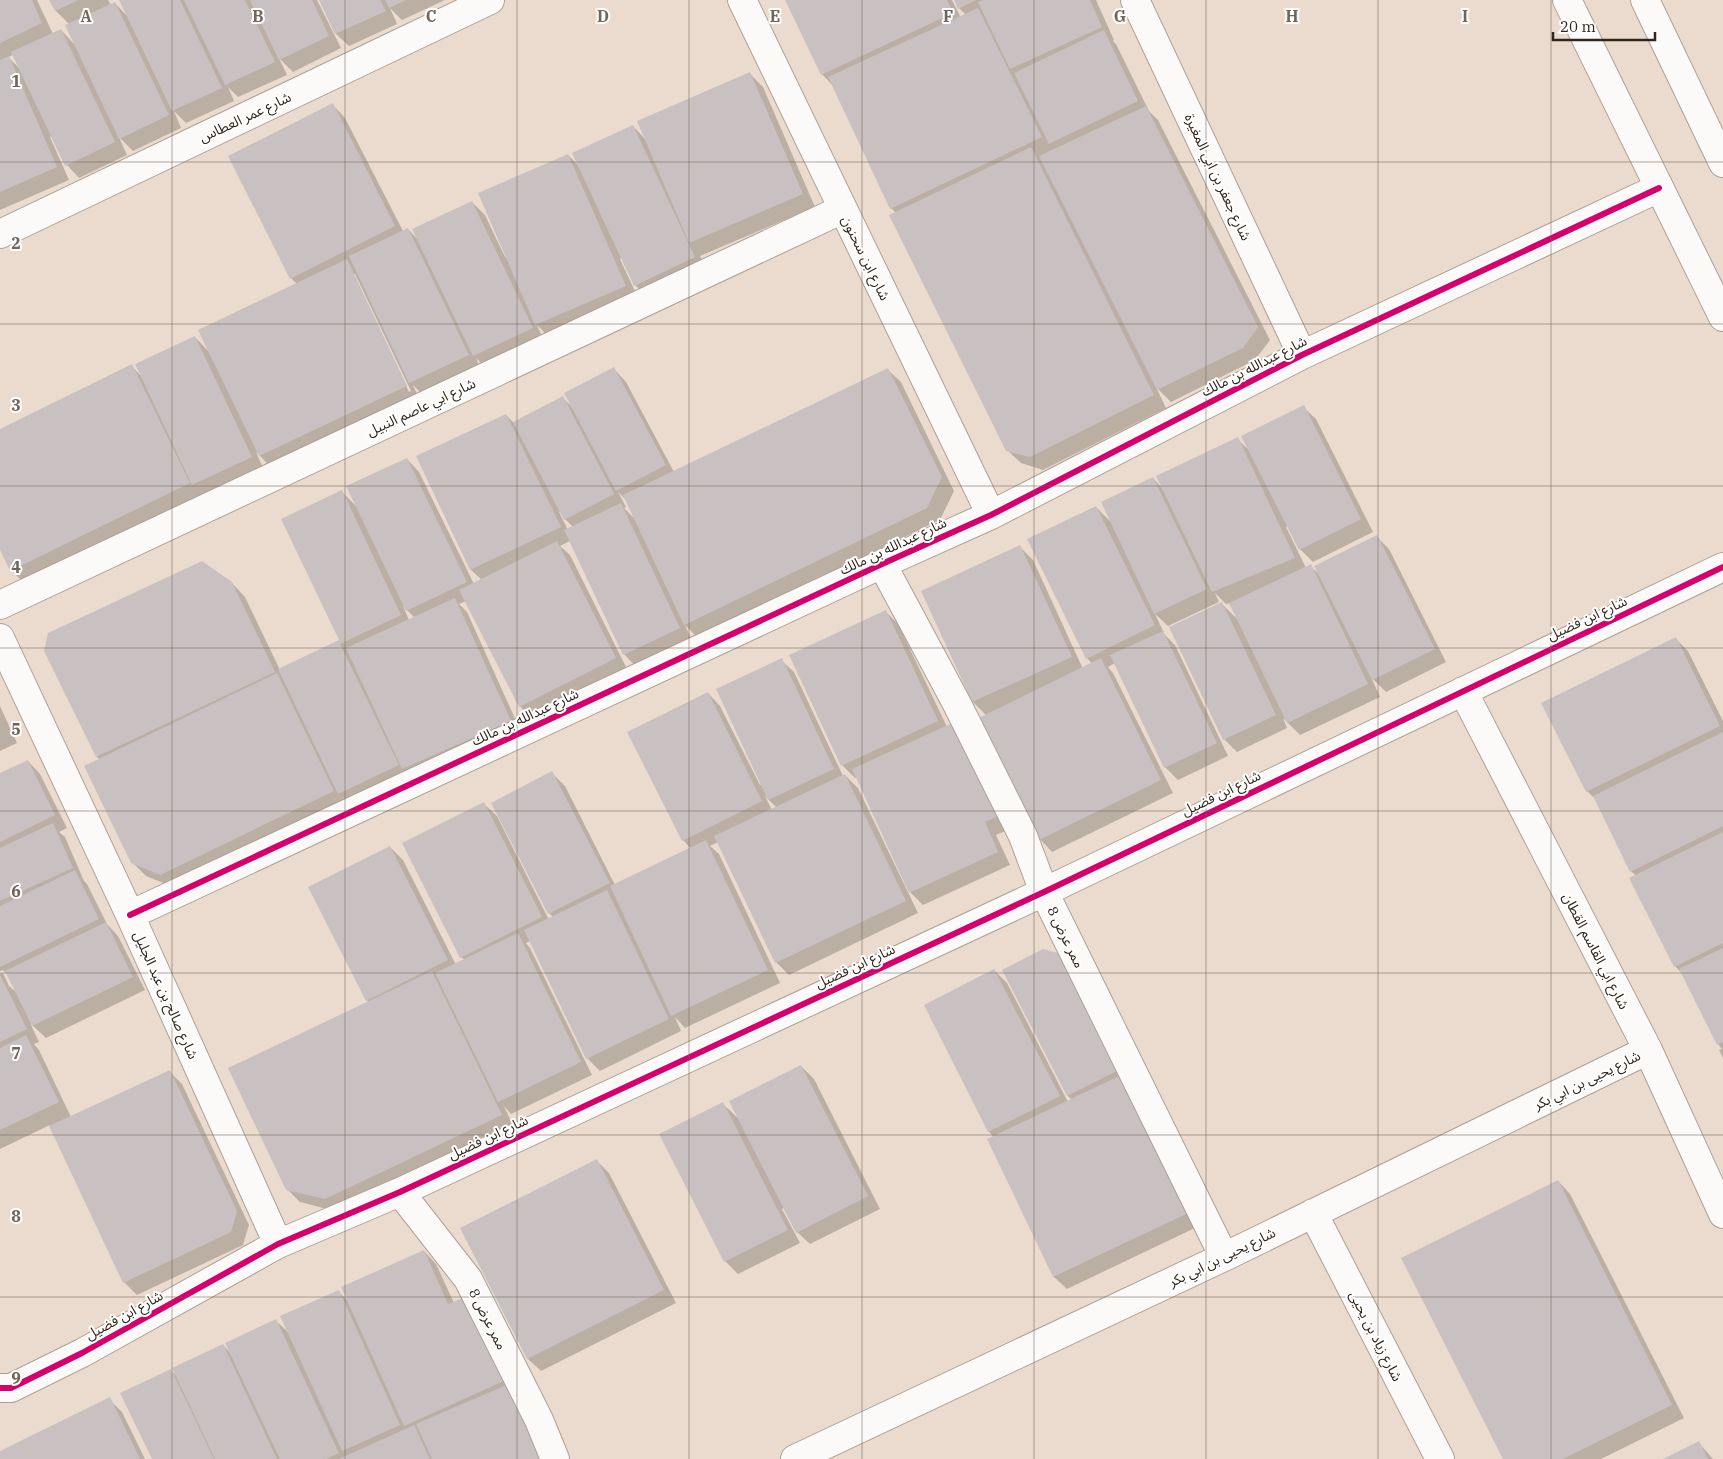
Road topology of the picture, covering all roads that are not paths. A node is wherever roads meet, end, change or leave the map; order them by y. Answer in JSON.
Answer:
{"nodes":[{"id":1,"x":490,"y":0,"type":"edge"},
{"id":2,"x":742,"y":0,"type":"edge"},
{"id":3,"x":1135,"y":0,"type":"edge"},
{"id":4,"x":1567,"y":0,"type":"edge"},
{"id":5,"x":1646,"y":0,"type":"edge"},
{"id":6,"x":1723,"y":163,"type":"edge"},
{"id":7,"x":1660,"y":188,"type":"junction"},
{"id":8,"x":843,"y":209,"type":"junction"},
{"id":9,"x":0,"y":234,"type":"edge"},
{"id":10,"x":1723,"y":317,"type":"edge"},
{"id":11,"x":1302,"y":355,"type":"junction"},
{"id":12,"x":990,"y":515,"type":"junction"},
{"id":13,"x":882,"y":564,"type":"junction"},
{"id":14,"x":1723,"y":567,"type":"edge"},
{"id":15,"x":0,"y":605,"type":"edge"},
{"id":16,"x":0,"y":638,"type":"edge"},
{"id":17,"x":1463,"y":691,"type":"junction"},
{"id":18,"x":1044,"y":892,"type":"junction"},
{"id":19,"x":130,"y":915,"type":"junction"},
{"id":20,"x":1648,"y":1050,"type":"junction"},
{"id":21,"x":400,"y":1192,"type":"junction"},
{"id":22,"x":1313,"y":1213,"type":"junction"},
{"id":23,"x":1723,"y":1214,"type":"edge"},
{"id":24,"x":278,"y":1244,"type":"junction"},
{"id":25,"x":1224,"y":1257,"type":"junction"},
{"id":26,"x":0,"y":1388,"type":"edge"},
{"id":27,"x":555,"y":1459,"type":"edge"},
{"id":28,"x":795,"y":1459,"type":"edge"},
{"id":29,"x":1440,"y":1459,"type":"edge"}],
"edges":[{"from":1,"to":9,"type":"street","name":"شارع عمر العطاس"},
{"from":2,"to":8,"type":"street","name":"شارع ابن سحنون"},
{"from":3,"to":11,"type":"street","name":"شارع جعفر بن ابي المغيرة"},
{"from":4,"to":7,"type":"street"},
{"from":5,"to":6,"type":"street"},
{"from":7,"to":10,"type":"street"},
{"from":7,"to":11,"type":"street","name":"شارع عبدالله بن مالك"},
{"from":8,"to":12,"type":"street","name":"شارع ابن سحنون"},
{"from":8,"to":15,"type":"street","name":"شارع ابي عاصم النبيل"},
{"from":11,"to":12,"type":"street","name":"شارع عبدالله بن مالك"},
{"from":12,"to":13,"type":"street","name":"شارع عبدالله بن مالك"},
{"from":13,"to":18,"type":"street","name":"ممر عرض 8"},
{"from":13,"to":19,"type":"street","name":"شارع عبدالله بن مالك"},
{"from":14,"to":17,"type":"street","name":"شارع ابن فضيل"},
{"from":16,"to":19,"type":"street","name":"شارع صالح بن عبد الجليل"},
{"from":17,"to":18,"type":"street","name":"شارع ابن فضيل"},
{"from":17,"to":20,"type":"street","name":"شارع ابي القاسم القطان"},
{"from":18,"to":21,"type":"street","name":"شارع ابن فضيل"},
{"from":18,"to":25,"type":"street","name":"ممر عرض 8"},
{"from":19,"to":24,"type":"street","name":"شارع صالح بن عبد الجليل"},
{"from":20,"to":22,"type":"street","name":"شارع يحيى بن ابي بكر"},
{"from":20,"to":23,"type":"street","name":"شارع ابي القاسم القطان"},
{"from":21,"to":24,"type":"street","name":"شارع ابن فضيل"},
{"from":21,"to":27,"type":"street","name":"ممر عرض 8"},
{"from":22,"to":25,"type":"street","name":"شارع يحيى بن ابي بكر"},
{"from":22,"to":29,"type":"street","name":"شارع زياد بن يحيى"},
{"from":24,"to":26,"type":"street","name":"شارع ابن فضيل"},
{"from":25,"to":28,"type":"street","name":"شارع يحيى بن ابي بكر"}]}
